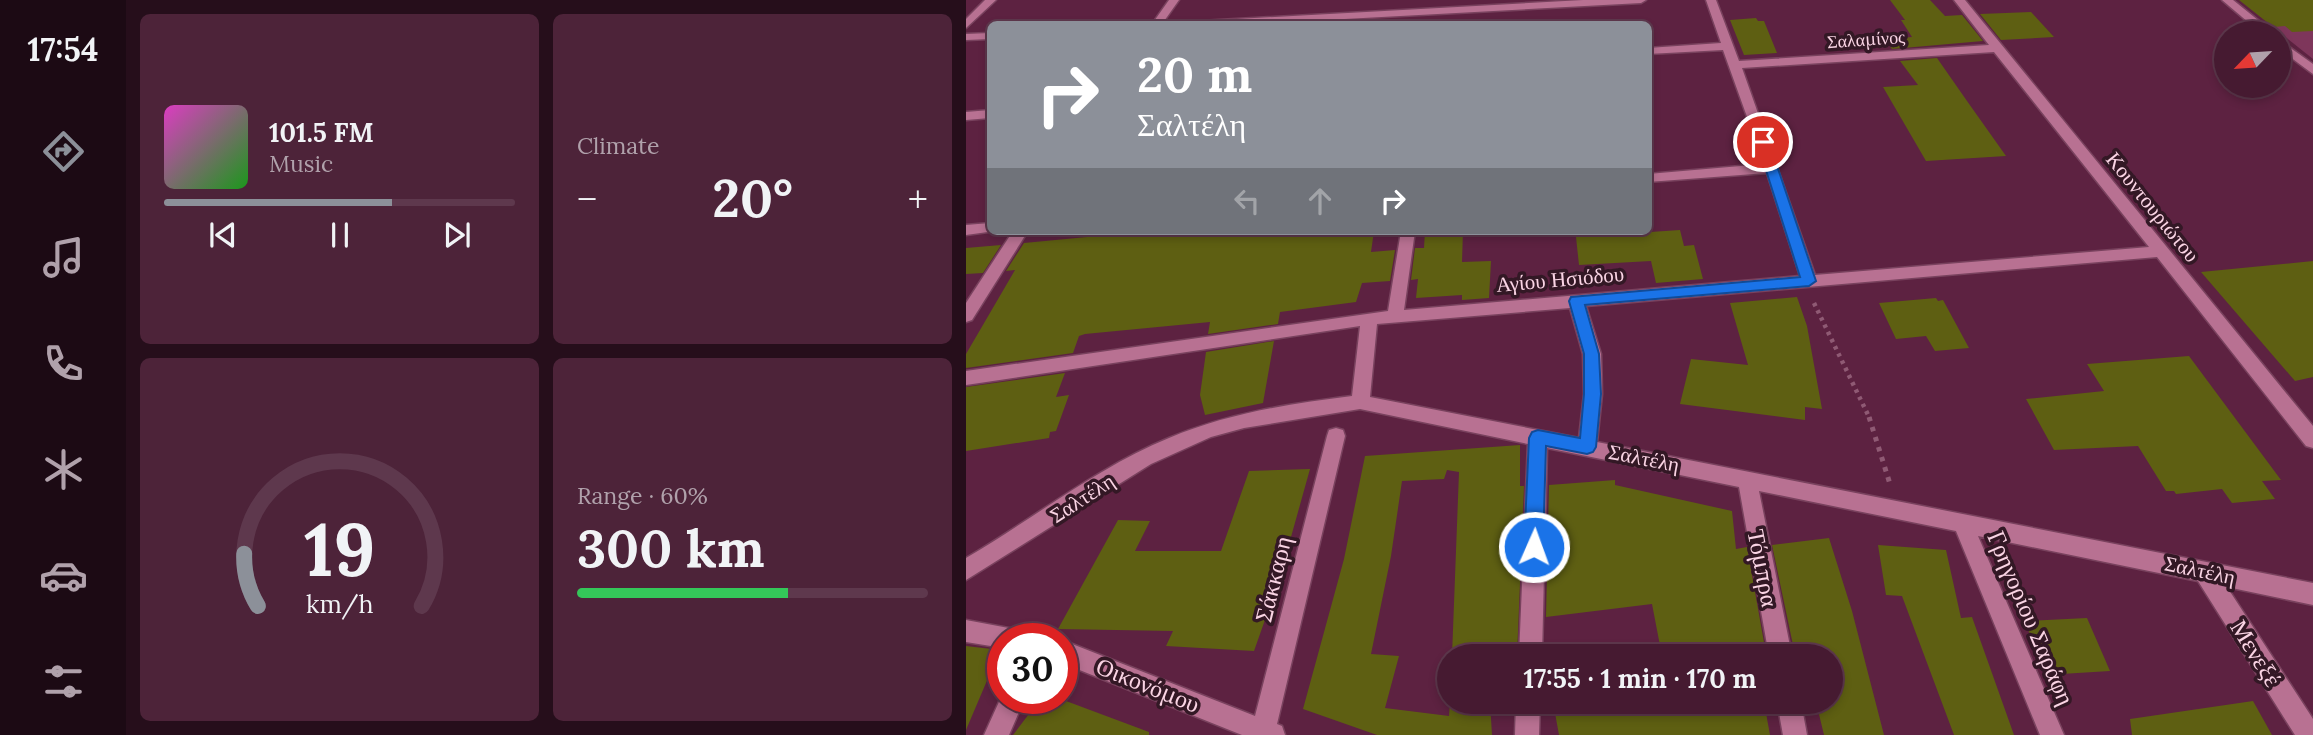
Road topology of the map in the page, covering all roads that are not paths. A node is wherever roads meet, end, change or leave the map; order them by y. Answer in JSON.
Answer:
{"nodes":[{"id":1,"x":991,"y":0,"type":"edge"},
{"id":2,"x":1174,"y":0,"type":"edge"},
{"id":3,"x":1640,"y":0,"type":"edge"},
{"id":4,"x":1711,"y":0,"type":"edge"},
{"id":5,"x":1959,"y":0,"type":"edge"},
{"id":6,"x":2227,"y":0,"type":"edge"},
{"id":7,"x":1442,"y":5,"type":"edge"},
{"id":8,"x":1159,"y":21,"type":"edge"},
{"id":9,"x":1239,"y":21,"type":"edge"},
{"id":10,"x":2253,"y":21,"type":"edge"},
{"id":11,"x":966,"y":25,"type":"edge"},
{"id":12,"x":987,"y":36,"type":"edge"},
{"id":13,"x":966,"y":37,"type":"edge"},
{"id":14,"x":1729,"y":46,"type":"junction"},
{"id":15,"x":1998,"y":48,"type":"junction"},
{"id":16,"x":1652,"y":51,"type":"edge"},
{"id":17,"x":2291,"y":52,"type":"edge"},
{"id":18,"x":1736,"y":65,"type":"junction"},
{"id":19,"x":2313,"y":70,"type":"edge"},
{"id":20,"x":987,"y":114,"type":"edge"},
{"id":21,"x":966,"y":116,"type":"edge"},
{"id":22,"x":1772,"y":168,"type":"junction"},
{"id":23,"x":1652,"y":178,"type":"edge"},
{"id":24,"x":987,"y":229,"type":"edge"},
{"id":25,"x":966,"y":230,"type":"edge"},
{"id":26,"x":1018,"y":235,"type":"edge"},
{"id":27,"x":1407,"y":235,"type":"edge"},
{"id":28,"x":2161,"y":251,"type":"junction"},
{"id":29,"x":1809,"y":281,"type":"junction"},
{"id":30,"x":1576,"y":301,"type":"junction"},
{"id":31,"x":966,"y":316,"type":"edge"},
{"id":32,"x":1395,"y":316,"type":"junction"},
{"id":33,"x":1369,"y":318,"type":"junction"},
{"id":34,"x":966,"y":378,"type":"edge"},
{"id":35,"x":1360,"y":402,"type":"junction"},
{"id":36,"x":1336,"y":436,"type":"dead end"},
{"id":37,"x":1538,"y":438,"type":"junction"},
{"id":38,"x":2313,"y":440,"type":"edge"},
{"id":39,"x":1587,"y":447,"type":"junction"},
{"id":40,"x":1747,"y":479,"type":"junction"},
{"id":41,"x":1962,"y":522,"type":"junction"},
{"id":42,"x":966,"y":570,"type":"edge"},
{"id":43,"x":2204,"y":571,"type":"junction"},
{"id":44,"x":2313,"y":594,"type":"edge"},
{"id":45,"x":966,"y":631,"type":"edge"},
{"id":46,"x":987,"y":634,"type":"edge"},
{"id":47,"x":1530,"y":644,"type":"edge"},
{"id":48,"x":1778,"y":644,"type":"edge"},
{"id":49,"x":1078,"y":658,"type":"edge"},
{"id":50,"x":1006,"y":714,"type":"edge"},
{"id":51,"x":1528,"y":714,"type":"edge"},
{"id":52,"x":1791,"y":714,"type":"edge"},
{"id":53,"x":1266,"y":734,"type":"edge"},
{"id":54,"x":996,"y":735,"type":"edge"},
{"id":55,"x":1527,"y":735,"type":"edge"},
{"id":56,"x":1795,"y":735,"type":"edge"},
{"id":57,"x":2052,"y":735,"type":"edge"},
{"id":58,"x":2309,"y":735,"type":"edge"}],
"edges":[{"from":1,"to":11,"type":"street"},
{"from":2,"to":8,"type":"street"},
{"from":3,"to":7,"type":"street"},
{"from":4,"to":14,"type":"street"},
{"from":5,"to":15,"type":"street","name":"Κουντουριώτου"},
{"from":6,"to":10,"type":"street"},
{"from":7,"to":9,"type":"street"},
{"from":12,"to":13,"type":"street"},
{"from":14,"to":16,"type":"street"},
{"from":14,"to":18,"type":"street"},
{"from":15,"to":18,"type":"street","name":"Σαλαμίνος"},
{"from":15,"to":28,"type":"street","name":"Κουντουριώτου"},
{"from":17,"to":19,"type":"street"},
{"from":18,"to":22,"type":"street"},
{"from":20,"to":21,"type":"street"},
{"from":22,"to":23,"type":"street"},
{"from":22,"to":29,"type":"street"},
{"from":24,"to":25,"type":"street"},
{"from":26,"to":31,"type":"street"},
{"from":27,"to":32,"type":"street"},
{"from":28,"to":29,"type":"street","name":"Αγίου Ησιόδου"},
{"from":28,"to":38,"type":"street","name":"Κουντουριώτου"},
{"from":29,"to":30,"type":"street","name":"Αγίου Ησιόδου"},
{"from":30,"to":32,"type":"street","name":"Αγίου Ησιόδου"},
{"from":30,"to":39,"type":"street"},
{"from":32,"to":33,"type":"street","name":"Αγίου Ησιόδου"},
{"from":33,"to":34,"type":"street","name":"Αγίου Ησιόδου"},
{"from":33,"to":35,"type":"street"},
{"from":35,"to":37,"type":"street","name":"Σαλτέλη"},
{"from":35,"to":42,"type":"street","name":"Σαλτέλη"},
{"from":36,"to":53,"type":"street","name":"Σάκκαρη"},
{"from":37,"to":39,"type":"street","name":"Σαλτέλη"},
{"from":37,"to":47,"type":"street"},
{"from":39,"to":40,"type":"street","name":"Σαλτέλη"},
{"from":40,"to":41,"type":"street","name":"Σαλτέλη"},
{"from":40,"to":48,"type":"street","name":"Τόμπρα"},
{"from":41,"to":43,"type":"street","name":"Σαλτέλη"},
{"from":41,"to":57,"type":"street","name":"Γρηγορίου Σαράφη"},
{"from":43,"to":44,"type":"street","name":"Σαλτέλη"},
{"from":43,"to":58,"type":"street","name":"Μενεξέ"},
{"from":45,"to":46,"type":"street"},
{"from":49,"to":53,"type":"street","name":"Οικονόμου"},
{"from":50,"to":54,"type":"street"},
{"from":51,"to":55,"type":"street"},
{"from":52,"to":56,"type":"street"}]}
